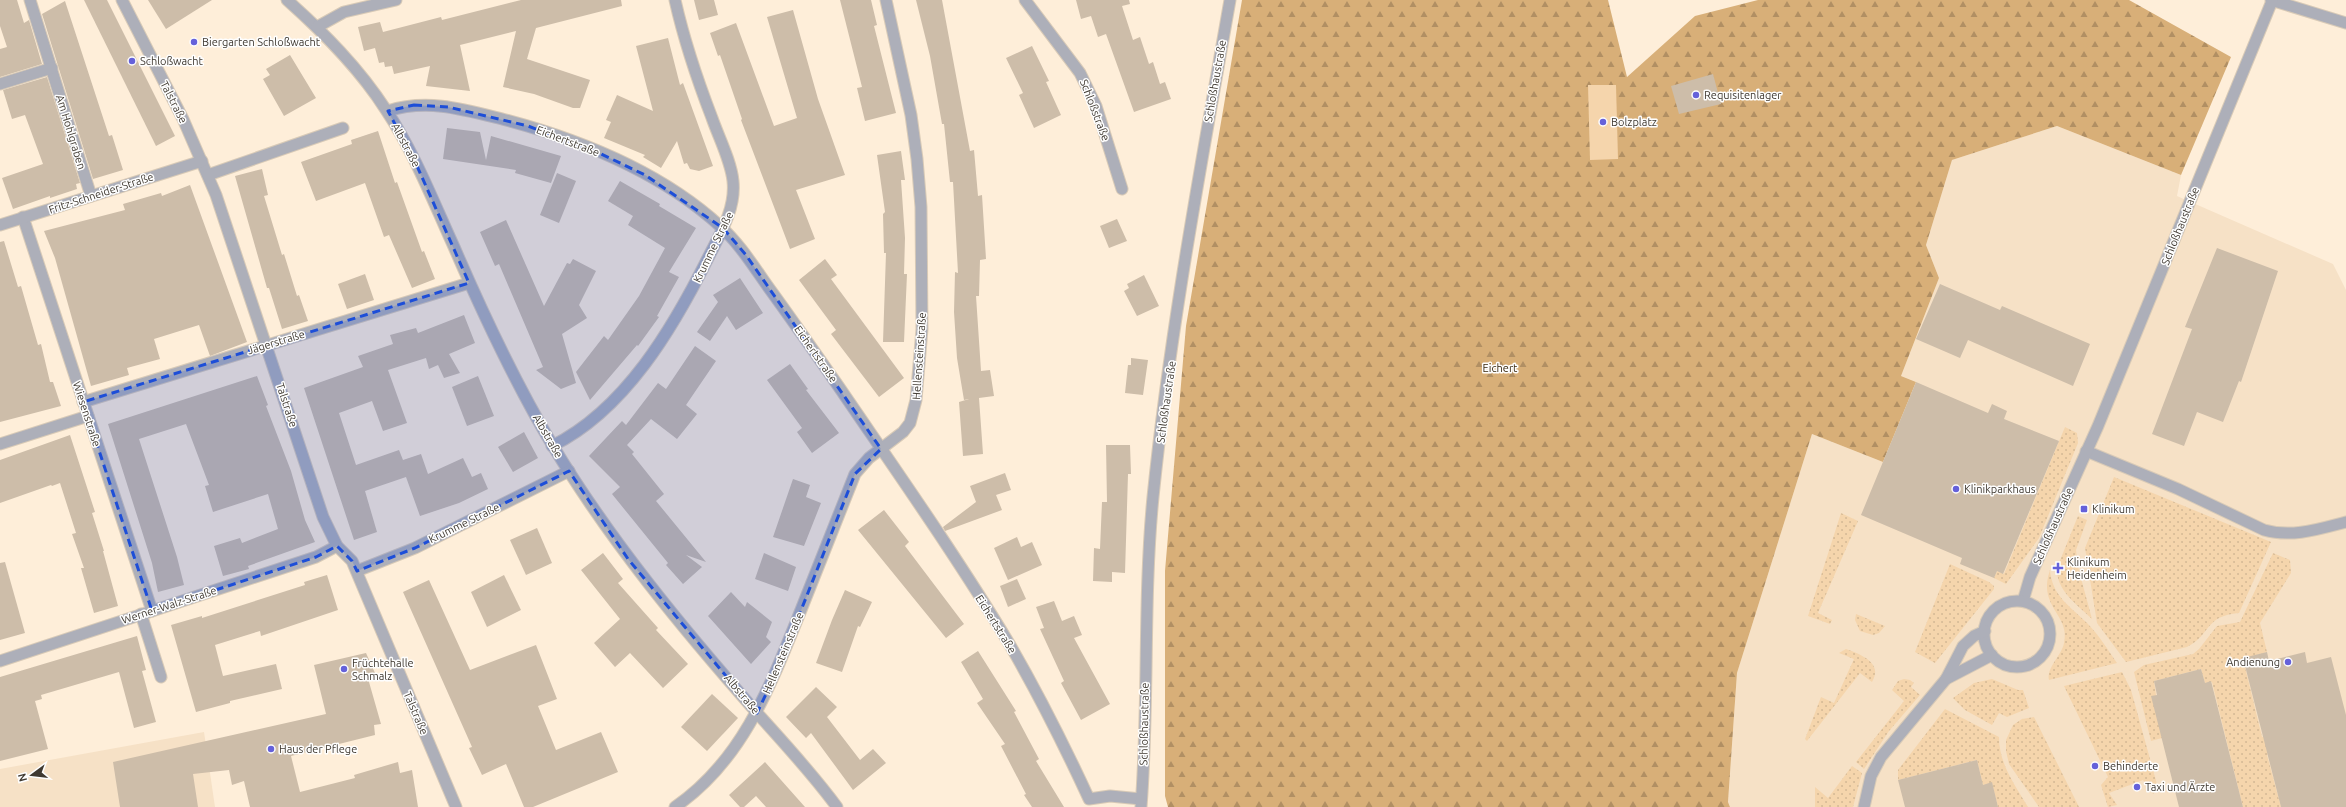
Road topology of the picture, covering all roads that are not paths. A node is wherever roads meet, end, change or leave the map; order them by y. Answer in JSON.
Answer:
{"nodes":[{"id":1,"x":30,"y":0,"type":"edge"},
{"id":2,"x":122,"y":0,"type":"edge"},
{"id":3,"x":287,"y":0,"type":"edge"},
{"id":4,"x":396,"y":0,"type":"edge"},
{"id":5,"x":675,"y":0,"type":"edge"},
{"id":6,"x":886,"y":0,"type":"edge"},
{"id":7,"x":1025,"y":0,"type":"edge"},
{"id":8,"x":1230,"y":0,"type":"edge"},
{"id":9,"x":2271,"y":0,"type":"edge"},
{"id":10,"x":2346,"y":23,"type":"edge"},
{"id":11,"x":317,"y":28,"type":"junction"},
{"id":12,"x":52,"y":68,"type":"junction"},
{"id":13,"x":0,"y":84,"type":"edge"},
{"id":14,"x":388,"y":111,"type":"junction"},
{"id":15,"x":343,"y":128,"type":"dead end"},
{"id":16,"x":202,"y":160,"type":"junction"},
{"id":17,"x":208,"y":175,"type":"junction"},
{"id":18,"x":1122,"y":188,"type":"dead end"},
{"id":19,"x":91,"y":196,"type":"junction"},
{"id":20,"x":23,"y":217,"type":"junction"},
{"id":21,"x":0,"y":225,"type":"edge"},
{"id":22,"x":723,"y":228,"type":"junction"},
{"id":23,"x":469,"y":283,"type":"junction"},
{"id":24,"x":267,"y":344,"type":"junction"},
{"id":25,"x":83,"y":402,"type":"junction"},
{"id":26,"x":88,"y":416,"type":"junction"},
{"id":27,"x":0,"y":444,"type":"edge"},
{"id":28,"x":552,"y":446,"type":"junction"},
{"id":29,"x":881,"y":449,"type":"junction"},
{"id":30,"x":2086,"y":451,"type":"junction"},
{"id":31,"x":569,"y":471,"type":"junction"},
{"id":32,"x":2346,"y":522,"type":"edge"},
{"id":33,"x":337,"y":546,"type":"junction"},
{"id":34,"x":357,"y":571,"type":"junction"},
{"id":35,"x":2023,"y":601,"type":"junction"},
{"id":36,"x":152,"y":611,"type":"junction"},
{"id":37,"x":141,"y":614,"type":"junction"},
{"id":38,"x":1985,"y":631,"type":"junction"},
{"id":39,"x":1992,"y":655,"type":"junction"},
{"id":40,"x":0,"y":661,"type":"edge"},
{"id":41,"x":162,"y":677,"type":"dead end"},
{"id":42,"x":1946,"y":679,"type":"junction"},
{"id":43,"x":757,"y":712,"type":"junction"},
{"id":44,"x":1091,"y":803,"type":"edge"},
{"id":45,"x":1141,"y":803,"type":"edge"},
{"id":46,"x":456,"y":807,"type":"edge"},
{"id":47,"x":675,"y":807,"type":"edge"},
{"id":48,"x":837,"y":807,"type":"edge"},
{"id":49,"x":1864,"y":807,"type":"edge"}],
"edges":[{"from":1,"to":12,"type":"street","name":"Am Hohlgraben"},
{"from":2,"to":16,"type":"street","name":"Talstraße"},
{"from":3,"to":11,"type":"street"},
{"from":4,"to":11,"type":"street"},
{"from":5,"to":22,"type":"street","name":"Krumme Straße"},
{"from":6,"to":29,"type":"street","name":"Hellensteinstraße"},
{"from":7,"to":18,"type":"street","name":"Schloßstraße"},
{"from":8,"to":45,"type":"street","name":"Schloßhaustraße"},
{"from":9,"to":10,"type":"street","name":"Schloßhaustraße"},
{"from":9,"to":30,"type":"street","name":"Schloßhaustraße"},
{"from":11,"to":14,"type":"street","name":"Albstraße"},
{"from":12,"to":13,"type":"street"},
{"from":12,"to":19,"type":"street","name":"Am Hohlgraben"},
{"from":14,"to":22,"type":"street","name":"Eichertstraße"},
{"from":14,"to":23,"type":"street","name":"Albstraße"},
{"from":15,"to":17,"type":"street"},
{"from":16,"to":17,"type":"street","name":"Talstraße"},
{"from":16,"to":19,"type":"street","name":"Fritz-Schneider-Straße"},
{"from":17,"to":24,"type":"street","name":"Talstraße"},
{"from":19,"to":20,"type":"street","name":"Fritz-Schneider-Straße"},
{"from":20,"to":21,"type":"street","name":"Fritz-Schneider-Straße"},
{"from":20,"to":25,"type":"street","name":"Wiesenstraße"},
{"from":22,"to":28,"type":"street","name":"Krumme Straße"},
{"from":22,"to":29,"type":"street","name":"Eichertstraße"},
{"from":23,"to":24,"type":"street","name":"Jägerstraße"},
{"from":23,"to":28,"type":"street","name":"Albstraße"},
{"from":24,"to":25,"type":"street","name":"Jägerstraße"},
{"from":24,"to":33,"type":"street","name":"Talstraße"},
{"from":25,"to":26,"type":"street","name":"Wiesenstraße"},
{"from":26,"to":27,"type":"street"},
{"from":26,"to":36,"type":"street","name":"Wiesenstraße"},
{"from":28,"to":31,"type":"street","name":"Albstraße"},
{"from":29,"to":43,"type":"street","name":"Hellensteinstraße"},
{"from":29,"to":44,"type":"street","name":"Eichertstraße"},
{"from":30,"to":32,"type":"street"},
{"from":30,"to":35,"type":"street","name":"Schloßhaustraße"},
{"from":31,"to":34,"type":"street","name":"Krumme Straße"},
{"from":31,"to":43,"type":"street","name":"Albstraße"},
{"from":33,"to":34,"type":"street","name":"Talstraße"},
{"from":33,"to":36,"type":"street","name":"Werner-Walz-Straße"},
{"from":34,"to":46,"type":"street","name":"Talstraße"},
{"from":35,"to":38,"type":"street"},
{"from":35,"to":39,"type":"street"},
{"from":36,"to":37,"type":"street","name":"Werner-Walz-Straße"},
{"from":37,"to":40,"type":"street","name":"Werner-Walz-Straße"},
{"from":37,"to":41,"type":"street"},
{"from":38,"to":39,"type":"street"},
{"from":38,"to":42,"type":"street"},
{"from":39,"to":42,"type":"street"},
{"from":42,"to":49,"type":"street"},
{"from":43,"to":47,"type":"street","name":"Hellensteinstraße"},
{"from":43,"to":48,"type":"street","name":"Albstraße"},
{"from":44,"to":45,"type":"street","name":"Eichertstraße"}]}
